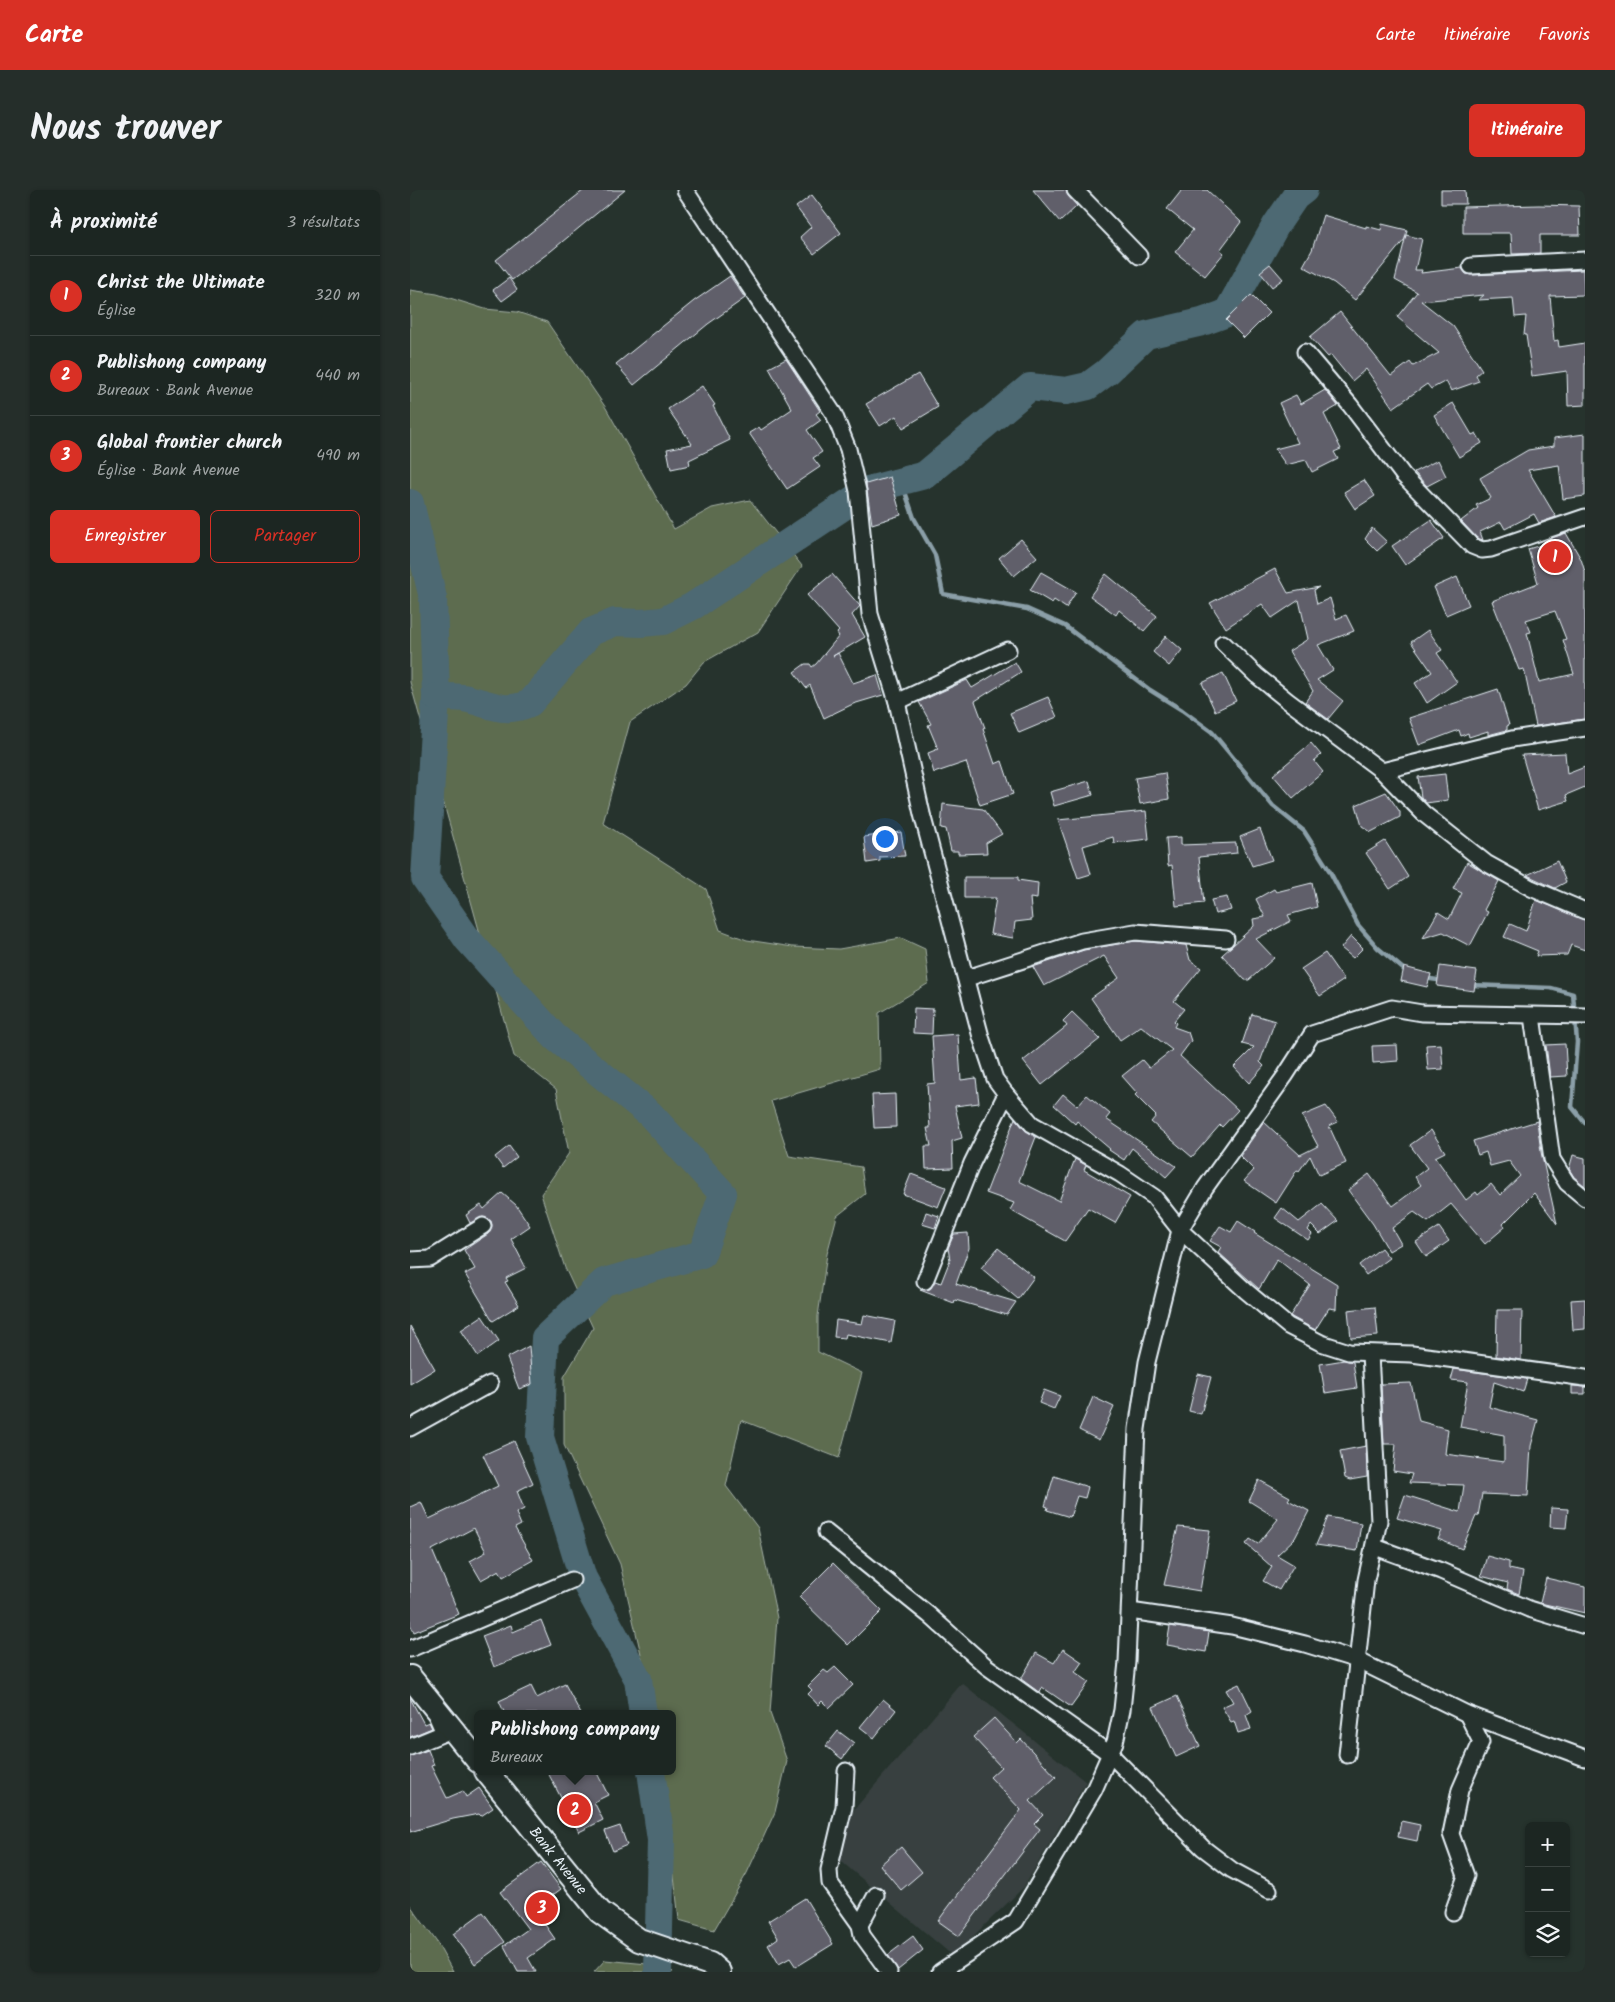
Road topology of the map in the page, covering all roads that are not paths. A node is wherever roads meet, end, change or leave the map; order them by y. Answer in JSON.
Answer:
{"nodes":[{"id":1,"x":685,"y":190,"type":"edge"},
{"id":2,"x":1075,"y":190,"type":"edge"},
{"id":3,"x":1139,"y":256,"type":"dead end"},
{"id":4,"x":1585,"y":260,"type":"edge"},
{"id":5,"x":1471,"y":266,"type":"dead end"},
{"id":6,"x":1305,"y":352,"type":"dead end"},
{"id":7,"x":1585,"y":517,"type":"edge"},
{"id":8,"x":1223,"y":643,"type":"dead end"},
{"id":9,"x":1008,"y":650,"type":"dead end"},
{"id":10,"x":897,"y":702,"type":"junction"},
{"id":11,"x":1585,"y":728,"type":"edge"},
{"id":12,"x":1382,"y":770,"type":"junction"},
{"id":13,"x":1585,"y":911,"type":"edge"},
{"id":14,"x":1226,"y":939,"type":"dead end"},
{"id":15,"x":967,"y":978,"type":"junction"},
{"id":16,"x":1532,"y":1016,"type":"junction"},
{"id":17,"x":1585,"y":1016,"type":"edge"},
{"id":18,"x":1006,"y":1094,"type":"junction"},
{"id":19,"x":1585,"y":1198,"type":"edge"},
{"id":20,"x":483,"y":1226,"type":"dead end"},
{"id":21,"x":1180,"y":1230,"type":"junction"},
{"id":22,"x":410,"y":1260,"type":"edge"},
{"id":23,"x":925,"y":1281,"type":"dead end"},
{"id":24,"x":1370,"y":1354,"type":"junction"},
{"id":25,"x":1585,"y":1378,"type":"edge"},
{"id":26,"x":490,"y":1384,"type":"dead end"},
{"id":27,"x":410,"y":1428,"type":"edge"},
{"id":28,"x":826,"y":1532,"type":"dead end"},
{"id":29,"x":1375,"y":1548,"type":"junction"},
{"id":30,"x":572,"y":1580,"type":"dead end"},
{"id":31,"x":1130,"y":1611,"type":"junction"},
{"id":32,"x":1585,"y":1626,"type":"edge"},
{"id":33,"x":410,"y":1649,"type":"edge"},
{"id":34,"x":1358,"y":1660,"type":"junction"},
{"id":35,"x":410,"y":1677,"type":"edge"},
{"id":36,"x":431,"y":1703,"type":"junction"},
{"id":37,"x":1467,"y":1714,"type":"junction"},
{"id":38,"x":410,"y":1746,"type":"edge"},
{"id":39,"x":1110,"y":1754,"type":"junction"},
{"id":40,"x":474,"y":1755,"type":"edge"},
{"id":41,"x":1347,"y":1755,"type":"dead end"},
{"id":42,"x":1585,"y":1758,"type":"edge"},
{"id":43,"x":846,"y":1771,"type":"dead end"},
{"id":44,"x":489,"y":1775,"type":"edge"},
{"id":45,"x":1269,"y":1890,"type":"dead end"},
{"id":46,"x":876,"y":1895,"type":"dead end"},
{"id":47,"x":1453,"y":1912,"type":"dead end"},
{"id":48,"x":860,"y":1925,"type":"junction"},
{"id":49,"x":714,"y":1968,"type":"edge"},
{"id":50,"x":889,"y":1972,"type":"edge"},
{"id":51,"x":940,"y":1972,"type":"edge"}],
"edges":[{"from":1,"to":10,"type":"street"},
{"from":2,"to":3,"type":"street"},
{"from":4,"to":5,"type":"street"},
{"from":6,"to":7,"type":"street"},
{"from":8,"to":12,"type":"street"},
{"from":9,"to":10,"type":"street"},
{"from":10,"to":15,"type":"street"},
{"from":11,"to":12,"type":"street"},
{"from":12,"to":13,"type":"street"},
{"from":14,"to":15,"type":"street"},
{"from":15,"to":18,"type":"street"},
{"from":16,"to":17,"type":"street"},
{"from":16,"to":19,"type":"street"},
{"from":16,"to":21,"type":"street"},
{"from":18,"to":21,"type":"street"},
{"from":18,"to":23,"type":"street"},
{"from":20,"to":22,"type":"street"},
{"from":21,"to":24,"type":"street"},
{"from":21,"to":31,"type":"street"},
{"from":24,"to":25,"type":"street"},
{"from":24,"to":29,"type":"street"},
{"from":26,"to":27,"type":"street"},
{"from":28,"to":39,"type":"street"},
{"from":29,"to":32,"type":"street"},
{"from":29,"to":34,"type":"street"},
{"from":30,"to":33,"type":"street"},
{"from":31,"to":34,"type":"street"},
{"from":31,"to":39,"type":"street"},
{"from":34,"to":37,"type":"street"},
{"from":34,"to":41,"type":"street"},
{"from":35,"to":36,"type":"street"},
{"from":36,"to":38,"type":"street"},
{"from":36,"to":40,"type":"street"},
{"from":37,"to":42,"type":"street"},
{"from":37,"to":47,"type":"street"},
{"from":39,"to":45,"type":"street"},
{"from":39,"to":51,"type":"street"},
{"from":43,"to":48,"type":"street"},
{"from":44,"to":49,"type":"street","name":"Bank Avenue"},
{"from":46,"to":48,"type":"street"},
{"from":48,"to":50,"type":"street"}]}
